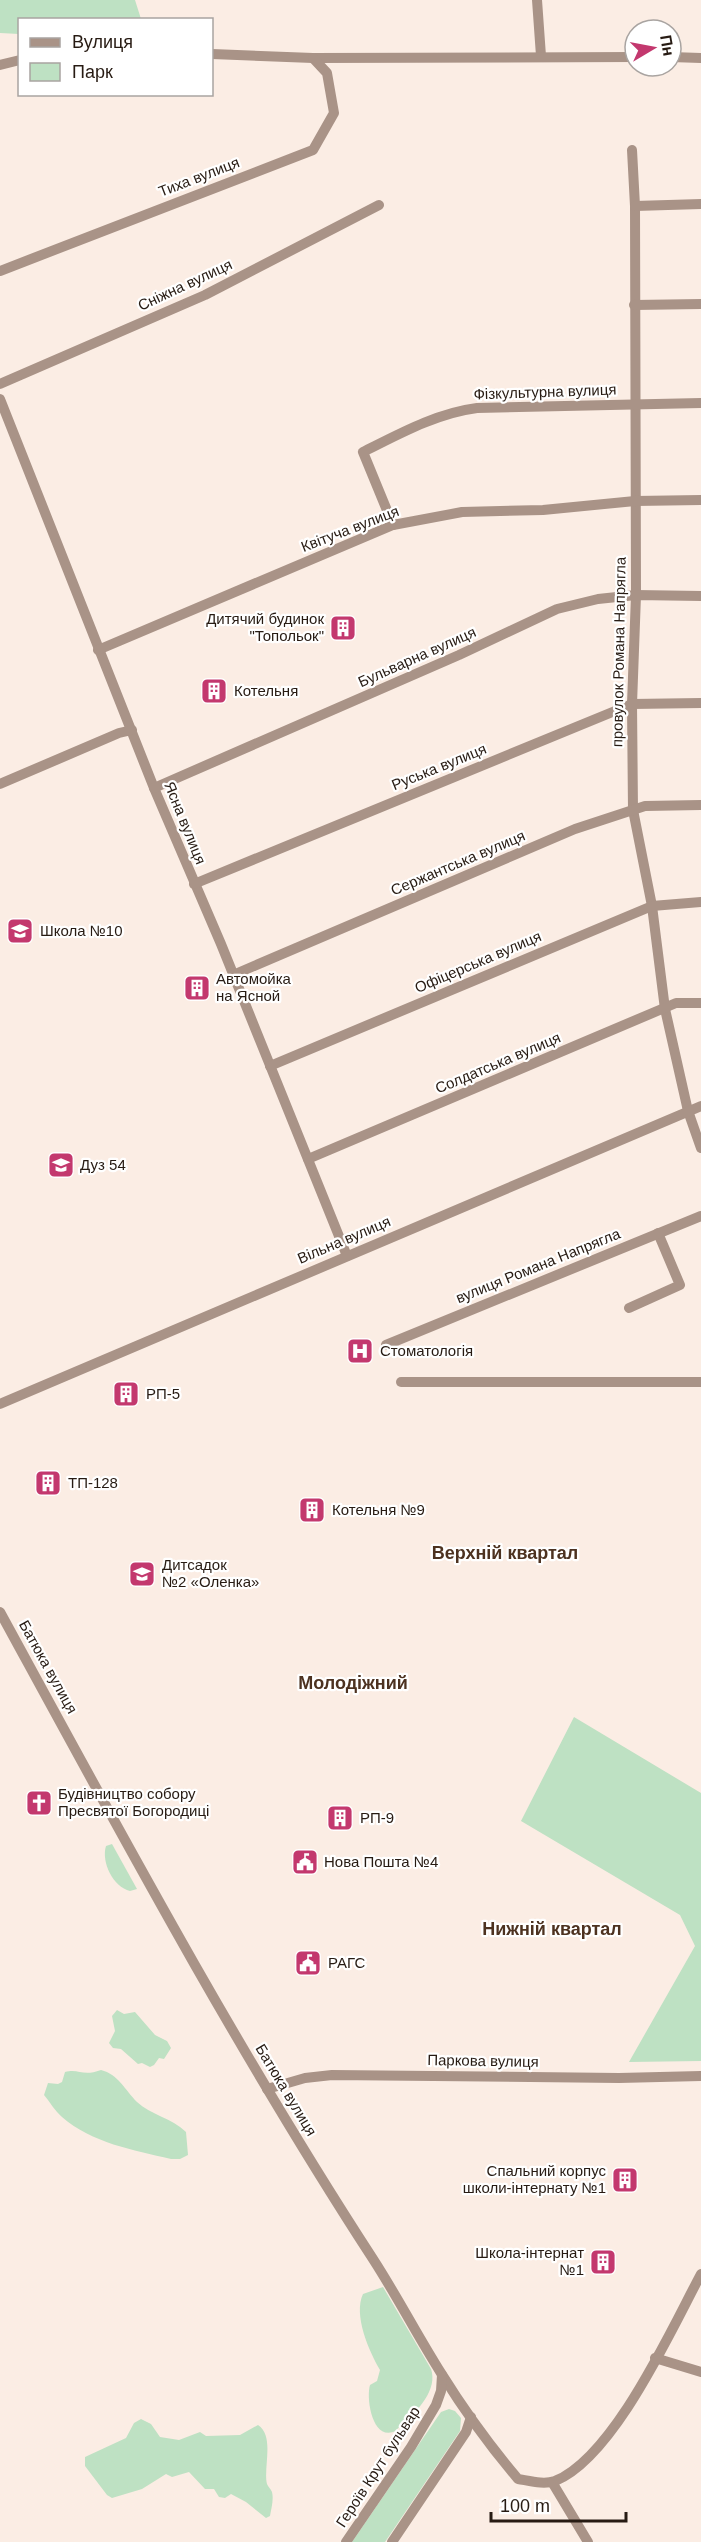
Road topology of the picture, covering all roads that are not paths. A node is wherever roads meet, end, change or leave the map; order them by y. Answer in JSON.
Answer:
{"nodes":[{"id":1,"x":537,"y":0,"type":"edge"},
{"id":2,"x":213,"y":54,"type":"edge"},
{"id":3,"x":541,"y":56,"type":"junction"},
{"id":4,"x":623,"y":57,"type":"edge"},
{"id":5,"x":683,"y":57,"type":"edge"},
{"id":6,"x":313,"y":58,"type":"junction"},
{"id":7,"x":701,"y":58,"type":"edge"},
{"id":8,"x":18,"y":60,"type":"edge"},
{"id":9,"x":0,"y":65,"type":"edge"},
{"id":10,"x":632,"y":150,"type":"dead end"},
{"id":11,"x":701,"y":204,"type":"edge"},
{"id":12,"x":379,"y":205,"type":"dead end"},
{"id":13,"x":635,"y":206,"type":"junction"},
{"id":14,"x":0,"y":271,"type":"edge"},
{"id":15,"x":701,"y":304,"type":"edge"},
{"id":16,"x":634,"y":305,"type":"junction"},
{"id":17,"x":0,"y":384,"type":"edge"},
{"id":18,"x":0,"y":399,"type":"edge"},
{"id":19,"x":701,"y":403,"type":"edge"},
{"id":20,"x":635,"y":405,"type":"junction"},
{"id":21,"x":701,"y":500,"type":"edge"},
{"id":22,"x":635,"y":501,"type":"junction"},
{"id":23,"x":393,"y":525,"type":"junction"},
{"id":24,"x":636,"y":595,"type":"junction"},
{"id":25,"x":701,"y":596,"type":"edge"},
{"id":26,"x":98,"y":650,"type":"junction"},
{"id":27,"x":701,"y":703,"type":"edge"},
{"id":28,"x":632,"y":704,"type":"junction"},
{"id":29,"x":132,"y":730,"type":"junction"},
{"id":30,"x":0,"y":784,"type":"edge"},
{"id":31,"x":154,"y":788,"type":"junction"},
{"id":32,"x":701,"y":805,"type":"edge"},
{"id":33,"x":633,"y":810,"type":"junction"},
{"id":34,"x":194,"y":884,"type":"junction"},
{"id":35,"x":701,"y":902,"type":"edge"},
{"id":36,"x":652,"y":906,"type":"junction"},
{"id":37,"x":233,"y":975,"type":"junction"},
{"id":38,"x":701,"y":1003,"type":"edge"},
{"id":39,"x":665,"y":1009,"type":"junction"},
{"id":40,"x":270,"y":1066,"type":"junction"},
{"id":41,"x":701,"y":1106,"type":"edge"},
{"id":42,"x":688,"y":1111,"type":"junction"},
{"id":43,"x":701,"y":1148,"type":"edge"},
{"id":44,"x":308,"y":1159,"type":"junction"},
{"id":45,"x":701,"y":1215,"type":"edge"},
{"id":46,"x":658,"y":1233,"type":"junction"},
{"id":47,"x":347,"y":1256,"type":"junction"},
{"id":48,"x":629,"y":1308,"type":"dead end"},
{"id":49,"x":386,"y":1345,"type":"dead end"},
{"id":50,"x":401,"y":1382,"type":"dead end"},
{"id":51,"x":701,"y":1382,"type":"edge"},
{"id":52,"x":0,"y":1404,"type":"edge"},
{"id":53,"x":0,"y":1612,"type":"edge"},
{"id":54,"x":701,"y":2076,"type":"edge"},
{"id":55,"x":267,"y":2089,"type":"junction"},
{"id":56,"x":701,"y":2274,"type":"edge"},
{"id":57,"x":655,"y":2358,"type":"junction"},
{"id":58,"x":701,"y":2372,"type":"edge"},
{"id":59,"x":442,"y":2374,"type":"junction"},
{"id":60,"x":471,"y":2417,"type":"junction"},
{"id":61,"x":552,"y":2482,"type":"junction"},
{"id":62,"x":346,"y":2542,"type":"edge"},
{"id":63,"x":392,"y":2542,"type":"edge"},
{"id":64,"x":588,"y":2542,"type":"edge"}],
"edges":[{"from":1,"to":3,"type":"street"},
{"from":2,"to":6,"type":"street"},
{"from":3,"to":4,"type":"street"},
{"from":3,"to":6,"type":"street"},
{"from":5,"to":7,"type":"street"},
{"from":6,"to":14,"type":"street","name":"Тиха вулиця"},
{"from":8,"to":9,"type":"street"},
{"from":10,"to":13,"type":"street","name":"провулок Романа Напрягла"},
{"from":11,"to":13,"type":"street"},
{"from":12,"to":17,"type":"street","name":"Сніжна вулиця"},
{"from":13,"to":16,"type":"street","name":"провулок Романа Напрягла"},
{"from":15,"to":16,"type":"street"},
{"from":16,"to":20,"type":"street","name":"провулок Романа Напрягла"},
{"from":18,"to":26,"type":"street","name":"Ясна вулиця"},
{"from":19,"to":20,"type":"street"},
{"from":20,"to":22,"type":"street","name":"провулок Романа Напрягла"},
{"from":20,"to":23,"type":"street","name":"Фізкультурна вулиця"},
{"from":21,"to":22,"type":"street","name":"Квітуча вулиця"},
{"from":22,"to":23,"type":"street","name":"Квітуча вулиця"},
{"from":22,"to":24,"type":"street","name":"провулок Романа Напрягла"},
{"from":23,"to":26,"type":"street","name":"Квітуча вулиця"},
{"from":24,"to":25,"type":"street","name":"Бульварна вулиця"},
{"from":24,"to":28,"type":"street","name":"провулок Романа Напрягла"},
{"from":24,"to":31,"type":"street","name":"Бульварна вулиця"},
{"from":26,"to":29,"type":"street","name":"Ясна вулиця"},
{"from":27,"to":28,"type":"street","name":"Руська вулиця"},
{"from":28,"to":33,"type":"street","name":"провулок Романа Напрягла"},
{"from":28,"to":34,"type":"street","name":"Руська вулиця"},
{"from":29,"to":30,"type":"street"},
{"from":29,"to":31,"type":"street","name":"Ясна вулиця"},
{"from":31,"to":34,"type":"street","name":"Ясна вулиця"},
{"from":32,"to":33,"type":"street","name":"Сержантська вулиця"},
{"from":33,"to":36,"type":"street","name":"провулок Романа Напрягла"},
{"from":33,"to":37,"type":"street","name":"Сержантська вулиця"},
{"from":34,"to":37,"type":"street","name":"Ясна вулиця"},
{"from":35,"to":36,"type":"street","name":"Офіцерська вулиця"},
{"from":36,"to":39,"type":"street","name":"провулок Романа Напрягла"},
{"from":36,"to":40,"type":"street","name":"Офіцерська вулиця"},
{"from":37,"to":40,"type":"street","name":"Ясна вулиця"},
{"from":38,"to":39,"type":"street","name":"Солдатська вулиця"},
{"from":39,"to":42,"type":"street","name":"провулок Романа Напрягла"},
{"from":39,"to":44,"type":"street","name":"Солдатська вулиця"},
{"from":40,"to":44,"type":"street","name":"Ясна вулиця"},
{"from":41,"to":42,"type":"street","name":"Вільна вулиця"},
{"from":42,"to":43,"type":"street","name":"провулок Романа Напрягла"},
{"from":42,"to":47,"type":"street","name":"Вільна вулиця"},
{"from":44,"to":47,"type":"street","name":"Ясна вулиця"},
{"from":45,"to":46,"type":"street","name":"вулиця Романа Напрягла"},
{"from":46,"to":48,"type":"street"},
{"from":46,"to":49,"type":"street","name":"вулиця Романа Напрягла"},
{"from":47,"to":52,"type":"street","name":"Вільна вулиця"},
{"from":50,"to":51,"type":"street"},
{"from":53,"to":55,"type":"street","name":"Батюка вулиця"},
{"from":54,"to":55,"type":"street","name":"Паркова вулиця"},
{"from":55,"to":59,"type":"street","name":"Батюка вулиця"},
{"from":56,"to":57,"type":"street"},
{"from":57,"to":58,"type":"street"},
{"from":57,"to":61,"type":"street"},
{"from":59,"to":60,"type":"street","name":"Батюка вулиця"},
{"from":59,"to":62,"type":"street","name":"Героїв Крут бульвар"},
{"from":60,"to":61,"type":"street","name":"Батюка вулиця"},
{"from":60,"to":63,"type":"street"},
{"from":61,"to":64,"type":"street"}]}
